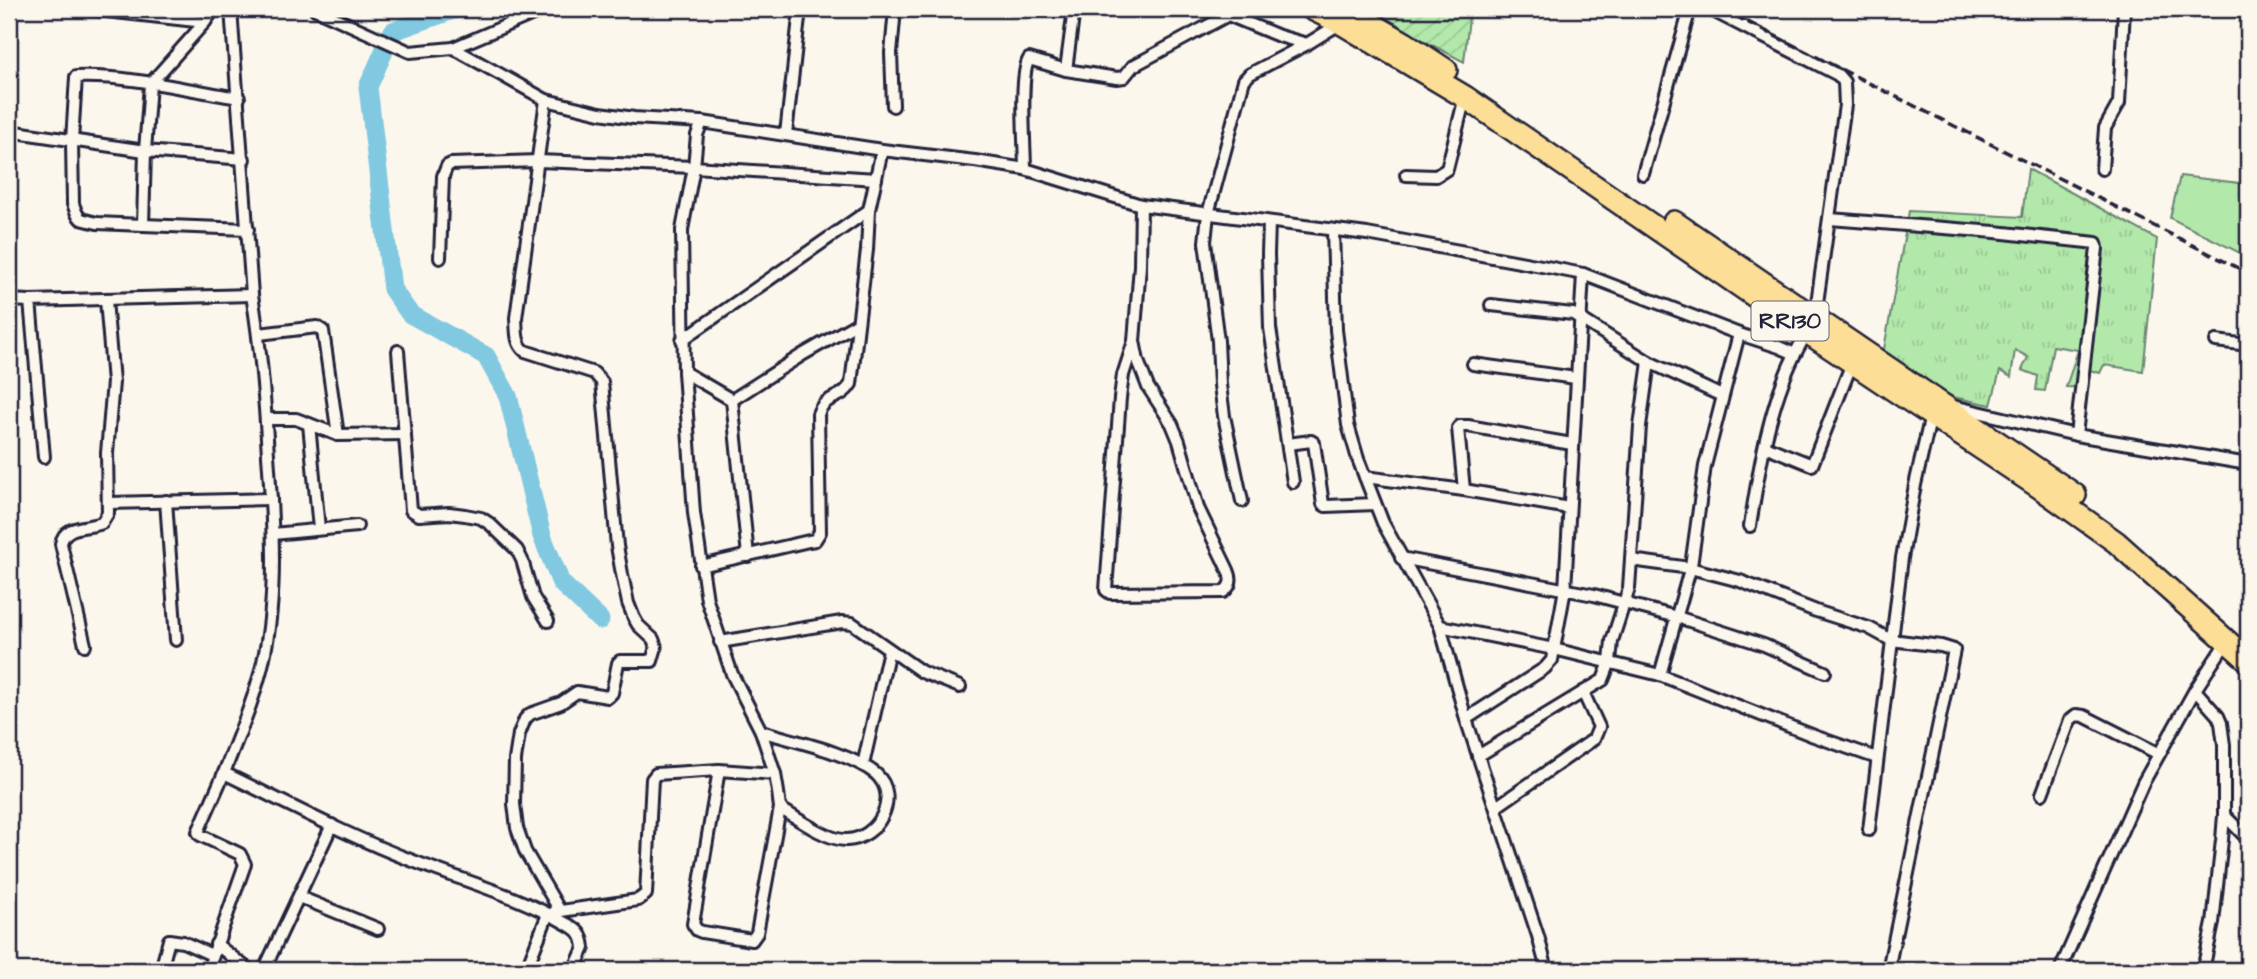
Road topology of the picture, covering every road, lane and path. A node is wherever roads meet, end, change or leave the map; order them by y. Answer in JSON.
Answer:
{"nodes":[{"id":1,"x":88,"y":9,"type":"edge"},
{"id":2,"x":214,"y":9,"type":"edge"},
{"id":3,"x":231,"y":9,"type":"edge"},
{"id":4,"x":315,"y":9,"type":"edge"},
{"id":5,"x":544,"y":9,"type":"edge"},
{"id":6,"x":800,"y":9,"type":"edge"},
{"id":7,"x":895,"y":9,"type":"edge"},
{"id":8,"x":1073,"y":9,"type":"edge"},
{"id":9,"x":1312,"y":9,"type":"edge"},
{"id":10,"x":1690,"y":9,"type":"edge"},
{"id":11,"x":1709,"y":9,"type":"edge"},
{"id":12,"x":2124,"y":9,"type":"edge"},
{"id":13,"x":1343,"y":16,"type":"edge"},
{"id":14,"x":205,"y":22,"type":"junction"},
{"id":15,"x":1307,"y":44,"type":"junction"},
{"id":16,"x":453,"y":48,"type":"junction"},
{"id":17,"x":1066,"y":70,"type":"junction"},
{"id":18,"x":150,"y":83,"type":"junction"},
{"id":19,"x":1465,"y":97,"type":"junction"},
{"id":20,"x":239,"y":98,"type":"junction"},
{"id":21,"x":546,"y":100,"type":"junction"},
{"id":22,"x":893,"y":106,"type":"dead end"},
{"id":23,"x":702,"y":122,"type":"junction"},
{"id":24,"x":9,"y":131,"type":"edge"},
{"id":25,"x":786,"y":134,"type":"junction"},
{"id":26,"x":72,"y":141,"type":"junction"},
{"id":27,"x":882,"y":150,"type":"junction"},
{"id":28,"x":145,"y":151,"type":"junction"},
{"id":29,"x":244,"y":159,"type":"junction"},
{"id":30,"x":538,"y":161,"type":"junction"},
{"id":31,"x":694,"y":167,"type":"junction"},
{"id":32,"x":1025,"y":169,"type":"junction"},
{"id":33,"x":2102,"y":169,"type":"dead end"},
{"id":34,"x":1643,"y":174,"type":"dead end"},
{"id":35,"x":1406,"y":175,"type":"dead end"},
{"id":36,"x":876,"y":179,"type":"junction"},
{"id":37,"x":1141,"y":205,"type":"junction"},
{"id":38,"x":869,"y":210,"type":"junction"},
{"id":39,"x":1208,"y":214,"type":"junction"},
{"id":40,"x":1830,"y":219,"type":"junction"},
{"id":41,"x":1269,"y":222,"type":"junction"},
{"id":42,"x":143,"y":225,"type":"junction"},
{"id":43,"x":248,"y":229,"type":"junction"},
{"id":44,"x":1333,"y":230,"type":"junction"},
{"id":45,"x":440,"y":258,"type":"dead end"},
{"id":46,"x":1583,"y":274,"type":"junction"},
{"id":47,"x":252,"y":295,"type":"junction"},
{"id":48,"x":9,"y":300,"type":"edge"},
{"id":49,"x":106,"y":300,"type":"junction"},
{"id":50,"x":30,"y":301,"type":"junction"},
{"id":51,"x":1491,"y":305,"type":"dead end"},
{"id":52,"x":1580,"y":318,"type":"junction"},
{"id":53,"x":858,"y":323,"type":"junction"},
{"id":54,"x":1811,"y":325,"type":"junction"},
{"id":55,"x":259,"y":334,"type":"junction"},
{"id":56,"x":1739,"y":334,"type":"junction"},
{"id":57,"x":682,"y":340,"type":"junction"},
{"id":58,"x":1135,"y":341,"type":"junction"},
{"id":59,"x":2216,"y":341,"type":"dead end"},
{"id":60,"x":2248,"y":345,"type":"edge"},
{"id":61,"x":398,"y":351,"type":"dead end"},
{"id":62,"x":1795,"y":354,"type":"junction"},
{"id":63,"x":1649,"y":362,"type":"junction"},
{"id":64,"x":1852,"y":363,"type":"junction"},
{"id":65,"x":1474,"y":364,"type":"dead end"},
{"id":66,"x":684,"y":372,"type":"junction"},
{"id":67,"x":1576,"y":378,"type":"junction"},
{"id":68,"x":1722,"y":396,"type":"junction"},
{"id":69,"x":732,"y":400,"type":"junction"},
{"id":70,"x":1934,"y":408,"type":"junction"},
{"id":71,"x":266,"y":419,"type":"junction"},
{"id":72,"x":309,"y":424,"type":"junction"},
{"id":73,"x":405,"y":434,"type":"junction"},
{"id":74,"x":338,"y":435,"type":"junction"},
{"id":75,"x":2076,"y":435,"type":"junction"},
{"id":76,"x":1287,"y":444,"type":"junction"},
{"id":77,"x":1572,"y":444,"type":"junction"},
{"id":78,"x":1765,"y":446,"type":"junction"},
{"id":79,"x":44,"y":457,"type":"dead end"},
{"id":80,"x":2248,"y":464,"type":"edge"},
{"id":81,"x":1365,"y":477,"type":"junction"},
{"id":82,"x":1293,"y":482,"type":"dead end"},
{"id":83,"x":1464,"y":490,"type":"junction"},
{"id":84,"x":271,"y":499,"type":"junction"},
{"id":85,"x":166,"y":501,"type":"junction"},
{"id":86,"x":1242,"y":501,"type":"dead end"},
{"id":87,"x":109,"y":503,"type":"junction"},
{"id":88,"x":1376,"y":505,"type":"junction"},
{"id":89,"x":1569,"y":508,"type":"junction"},
{"id":90,"x":357,"y":526,"type":"dead end"},
{"id":91,"x":1751,"y":526,"type":"dead end"},
{"id":92,"x":319,"y":529,"type":"junction"},
{"id":93,"x":273,"y":534,"type":"junction"},
{"id":94,"x":747,"y":556,"type":"junction"},
{"id":95,"x":1401,"y":558,"type":"junction"},
{"id":96,"x":1631,"y":559,"type":"junction"},
{"id":97,"x":701,"y":566,"type":"junction"},
{"id":98,"x":1690,"y":568,"type":"junction"},
{"id":99,"x":1565,"y":589,"type":"junction"},
{"id":100,"x":1625,"y":604,"type":"junction"},
{"id":101,"x":1677,"y":617,"type":"junction"},
{"id":102,"x":548,"y":621,"type":"dead end"},
{"id":103,"x":1440,"y":626,"type":"junction"},
{"id":104,"x":176,"y":640,"type":"dead end"},
{"id":105,"x":1892,"y":640,"type":"junction"},
{"id":106,"x":2238,"y":641,"type":"edge"},
{"id":107,"x":720,"y":642,"type":"junction"},
{"id":108,"x":85,"y":645,"type":"dead end"},
{"id":109,"x":1554,"y":649,"type":"junction"},
{"id":110,"x":889,"y":650,"type":"junction"},
{"id":111,"x":2248,"y":660,"type":"edge"},
{"id":112,"x":1610,"y":663,"type":"junction"},
{"id":113,"x":1825,"y":672,"type":"dead end"},
{"id":114,"x":1660,"y":675,"type":"junction"},
{"id":115,"x":960,"y":687,"type":"dead end"},
{"id":116,"x":2194,"y":690,"type":"junction"},
{"id":117,"x":1583,"y":692,"type":"junction"},
{"id":118,"x":1466,"y":719,"type":"junction"},
{"id":119,"x":761,"y":731,"type":"junction"},
{"id":120,"x":2159,"y":754,"type":"junction"},
{"id":121,"x":1478,"y":756,"type":"junction"},
{"id":122,"x":1877,"y":758,"type":"junction"},
{"id":123,"x":863,"y":765,"type":"junction"},
{"id":124,"x":719,"y":770,"type":"junction"},
{"id":125,"x":224,"y":773,"type":"junction"},
{"id":126,"x":775,"y":774,"type":"junction"},
{"id":127,"x":2042,"y":794,"type":"dead end"},
{"id":128,"x":1496,"y":807,"type":"junction"},
{"id":129,"x":780,"y":808,"type":"junction"},
{"id":130,"x":2224,"y":815,"type":"junction"},
{"id":131,"x":332,"y":825,"type":"junction"},
{"id":132,"x":1869,"y":830,"type":"dead end"},
{"id":133,"x":2248,"y":839,"type":"edge"},
{"id":134,"x":299,"y":897,"type":"junction"},
{"id":135,"x":561,"y":911,"type":"junction"},
{"id":136,"x":548,"y":914,"type":"junction"},
{"id":137,"x":378,"y":929,"type":"dead end"},
{"id":138,"x":214,"y":950,"type":"junction"},
{"id":139,"x":161,"y":970,"type":"edge"},
{"id":140,"x":208,"y":970,"type":"edge"},
{"id":141,"x":249,"y":970,"type":"edge"},
{"id":142,"x":264,"y":970,"type":"edge"},
{"id":143,"x":526,"y":970,"type":"edge"},
{"id":144,"x":574,"y":970,"type":"edge"},
{"id":145,"x":1547,"y":970,"type":"edge"},
{"id":146,"x":1888,"y":970,"type":"edge"},
{"id":147,"x":2060,"y":970,"type":"edge"},
{"id":148,"x":2203,"y":970,"type":"edge"}],
"edges":[{"from":1,"to":14,"type":"street"},
{"from":2,"to":14,"type":"street"},
{"from":3,"to":20,"type":"street"},
{"from":4,"to":16,"type":"street"},
{"from":5,"to":16,"type":"street"},
{"from":6,"to":25,"type":"street"},
{"from":7,"to":22,"type":"street"},
{"from":8,"to":17,"type":"street"},
{"from":9,"to":13,"type":"highway","number":"RR130"},
{"from":10,"to":34,"type":"street"},
{"from":11,"to":40,"type":"street"},
{"from":12,"to":33,"type":"street"},
{"from":13,"to":15,"type":"street"},
{"from":13,"to":19,"type":"highway","number":"RR130"},
{"from":13,"to":54,"type":"highway","number":"RR130"},
{"from":14,"to":18,"type":"street"},
{"from":15,"to":17,"type":"street"},
{"from":15,"to":39,"type":"street"},
{"from":16,"to":21,"type":"street"},
{"from":17,"to":32,"type":"street"},
{"from":18,"to":20,"type":"street"},
{"from":18,"to":26,"type":"street"},
{"from":18,"to":28,"type":"street"},
{"from":19,"to":35,"type":"street"},
{"from":19,"to":54,"type":"highway","number":"RR130"},
{"from":20,"to":29,"type":"street"},
{"from":21,"to":23,"type":"street"},
{"from":21,"to":30,"type":"street"},
{"from":23,"to":25,"type":"street"},
{"from":23,"to":31,"type":"street"},
{"from":24,"to":26,"type":"street"},
{"from":25,"to":27,"type":"street"},
{"from":26,"to":28,"type":"street"},
{"from":26,"to":42,"type":"street"},
{"from":27,"to":32,"type":"street"},
{"from":27,"to":36,"type":"street"},
{"from":28,"to":29,"type":"street"},
{"from":28,"to":42,"type":"street"},
{"from":29,"to":43,"type":"street"},
{"from":30,"to":31,"type":"street"},
{"from":30,"to":45,"type":"street"},
{"from":30,"to":135,"type":"street"},
{"from":31,"to":36,"type":"street"},
{"from":31,"to":57,"type":"street"},
{"from":32,"to":37,"type":"street"},
{"from":36,"to":38,"type":"street"},
{"from":37,"to":39,"type":"street"},
{"from":37,"to":58,"type":"street"},
{"from":38,"to":53,"type":"street"},
{"from":38,"to":57,"type":"street"},
{"from":39,"to":41,"type":"street"},
{"from":39,"to":86,"type":"street"},
{"from":40,"to":54,"type":"street"},
{"from":40,"to":75,"type":"street"},
{"from":41,"to":44,"type":"street"},
{"from":41,"to":76,"type":"street"},
{"from":42,"to":43,"type":"street"},
{"from":43,"to":47,"type":"street"},
{"from":44,"to":46,"type":"street"},
{"from":44,"to":81,"type":"street"},
{"from":46,"to":52,"type":"street"},
{"from":46,"to":56,"type":"street"},
{"from":47,"to":49,"type":"street"},
{"from":47,"to":55,"type":"street"},
{"from":48,"to":50,"type":"street"},
{"from":49,"to":50,"type":"street"},
{"from":49,"to":87,"type":"street"},
{"from":50,"to":79,"type":"street"},
{"from":51,"to":52,"type":"street"},
{"from":52,"to":63,"type":"street"},
{"from":52,"to":67,"type":"street"},
{"from":53,"to":69,"type":"street"},
{"from":53,"to":94,"type":"street"},
{"from":54,"to":62,"type":"street"},
{"from":54,"to":64,"type":"highway","number":"RR130"},
{"from":54,"to":70,"type":"highway","number":"RR130"},
{"from":55,"to":71,"type":"street"},
{"from":55,"to":74,"type":"street"},
{"from":56,"to":62,"type":"street"},
{"from":56,"to":68,"type":"street"},
{"from":57,"to":66,"type":"street"},
{"from":58,"to":58,"type":"street"},
{"from":59,"to":60,"type":"street"},
{"from":61,"to":73,"type":"street"},
{"from":62,"to":78,"type":"street"},
{"from":63,"to":68,"type":"street"},
{"from":63,"to":96,"type":"street"},
{"from":64,"to":70,"type":"highway","number":"RR130"},
{"from":64,"to":78,"type":"street"},
{"from":65,"to":67,"type":"street"},
{"from":66,"to":69,"type":"street"},
{"from":66,"to":97,"type":"street"},
{"from":67,"to":77,"type":"street"},
{"from":68,"to":98,"type":"street"},
{"from":69,"to":94,"type":"street"},
{"from":70,"to":75,"type":"street"},
{"from":70,"to":105,"type":"street"},
{"from":70,"to":106,"type":"highway","number":"RR130"},
{"from":71,"to":72,"type":"street"},
{"from":71,"to":84,"type":"street"},
{"from":72,"to":74,"type":"street"},
{"from":72,"to":92,"type":"street"},
{"from":73,"to":74,"type":"street"},
{"from":73,"to":102,"type":"street"},
{"from":75,"to":80,"type":"street"},
{"from":76,"to":82,"type":"street"},
{"from":76,"to":88,"type":"street"},
{"from":77,"to":83,"type":"street"},
{"from":77,"to":89,"type":"street"},
{"from":78,"to":91,"type":"street"},
{"from":81,"to":83,"type":"street"},
{"from":81,"to":88,"type":"street"},
{"from":83,"to":89,"type":"street"},
{"from":84,"to":85,"type":"street"},
{"from":84,"to":93,"type":"street"},
{"from":85,"to":87,"type":"street"},
{"from":85,"to":104,"type":"street"},
{"from":87,"to":108,"type":"street"},
{"from":88,"to":95,"type":"street"},
{"from":89,"to":99,"type":"street"},
{"from":90,"to":92,"type":"street"},
{"from":92,"to":93,"type":"street"},
{"from":93,"to":125,"type":"street"},
{"from":94,"to":97,"type":"street"},
{"from":95,"to":99,"type":"street"},
{"from":95,"to":103,"type":"street"},
{"from":96,"to":98,"type":"street"},
{"from":96,"to":100,"type":"street"},
{"from":97,"to":107,"type":"street"},
{"from":98,"to":101,"type":"street"},
{"from":98,"to":105,"type":"street"},
{"from":99,"to":100,"type":"street"},
{"from":99,"to":109,"type":"street"},
{"from":100,"to":101,"type":"street"},
{"from":100,"to":112,"type":"street"},
{"from":101,"to":113,"type":"street"},
{"from":101,"to":114,"type":"street"},
{"from":103,"to":109,"type":"street"},
{"from":103,"to":118,"type":"street"},
{"from":105,"to":122,"type":"street"},
{"from":105,"to":146,"type":"street"},
{"from":106,"to":111,"type":"highway","number":"RR130"},
{"from":106,"to":116,"type":"street"},
{"from":107,"to":110,"type":"street"},
{"from":107,"to":119,"type":"street"},
{"from":109,"to":112,"type":"street"},
{"from":109,"to":118,"type":"street"},
{"from":110,"to":115,"type":"street"},
{"from":110,"to":123,"type":"street"},
{"from":112,"to":114,"type":"street"},
{"from":112,"to":117,"type":"street"},
{"from":114,"to":122,"type":"street"},
{"from":116,"to":120,"type":"street"},
{"from":116,"to":130,"type":"street"},
{"from":117,"to":121,"type":"street"},
{"from":117,"to":128,"type":"street"},
{"from":118,"to":121,"type":"street"},
{"from":119,"to":123,"type":"street"},
{"from":119,"to":126,"type":"street"},
{"from":120,"to":127,"type":"street"},
{"from":120,"to":147,"type":"street"},
{"from":121,"to":128,"type":"street"},
{"from":122,"to":132,"type":"street"},
{"from":123,"to":129,"type":"street"},
{"from":124,"to":126,"type":"street"},
{"from":124,"to":129,"type":"street"},
{"from":124,"to":135,"type":"street"},
{"from":125,"to":131,"type":"street"},
{"from":125,"to":138,"type":"street"},
{"from":126,"to":129,"type":"street"},
{"from":128,"to":145,"type":"street"},
{"from":130,"to":133,"type":"street"},
{"from":130,"to":148,"type":"street"},
{"from":131,"to":134,"type":"street"},
{"from":131,"to":136,"type":"street"},
{"from":134,"to":137,"type":"street"},
{"from":134,"to":142,"type":"street"},
{"from":135,"to":136,"type":"street"},
{"from":136,"to":143,"type":"street"},
{"from":136,"to":144,"type":"street"},
{"from":138,"to":139,"type":"street"},
{"from":138,"to":140,"type":"street"},
{"from":138,"to":141,"type":"street"}]}
